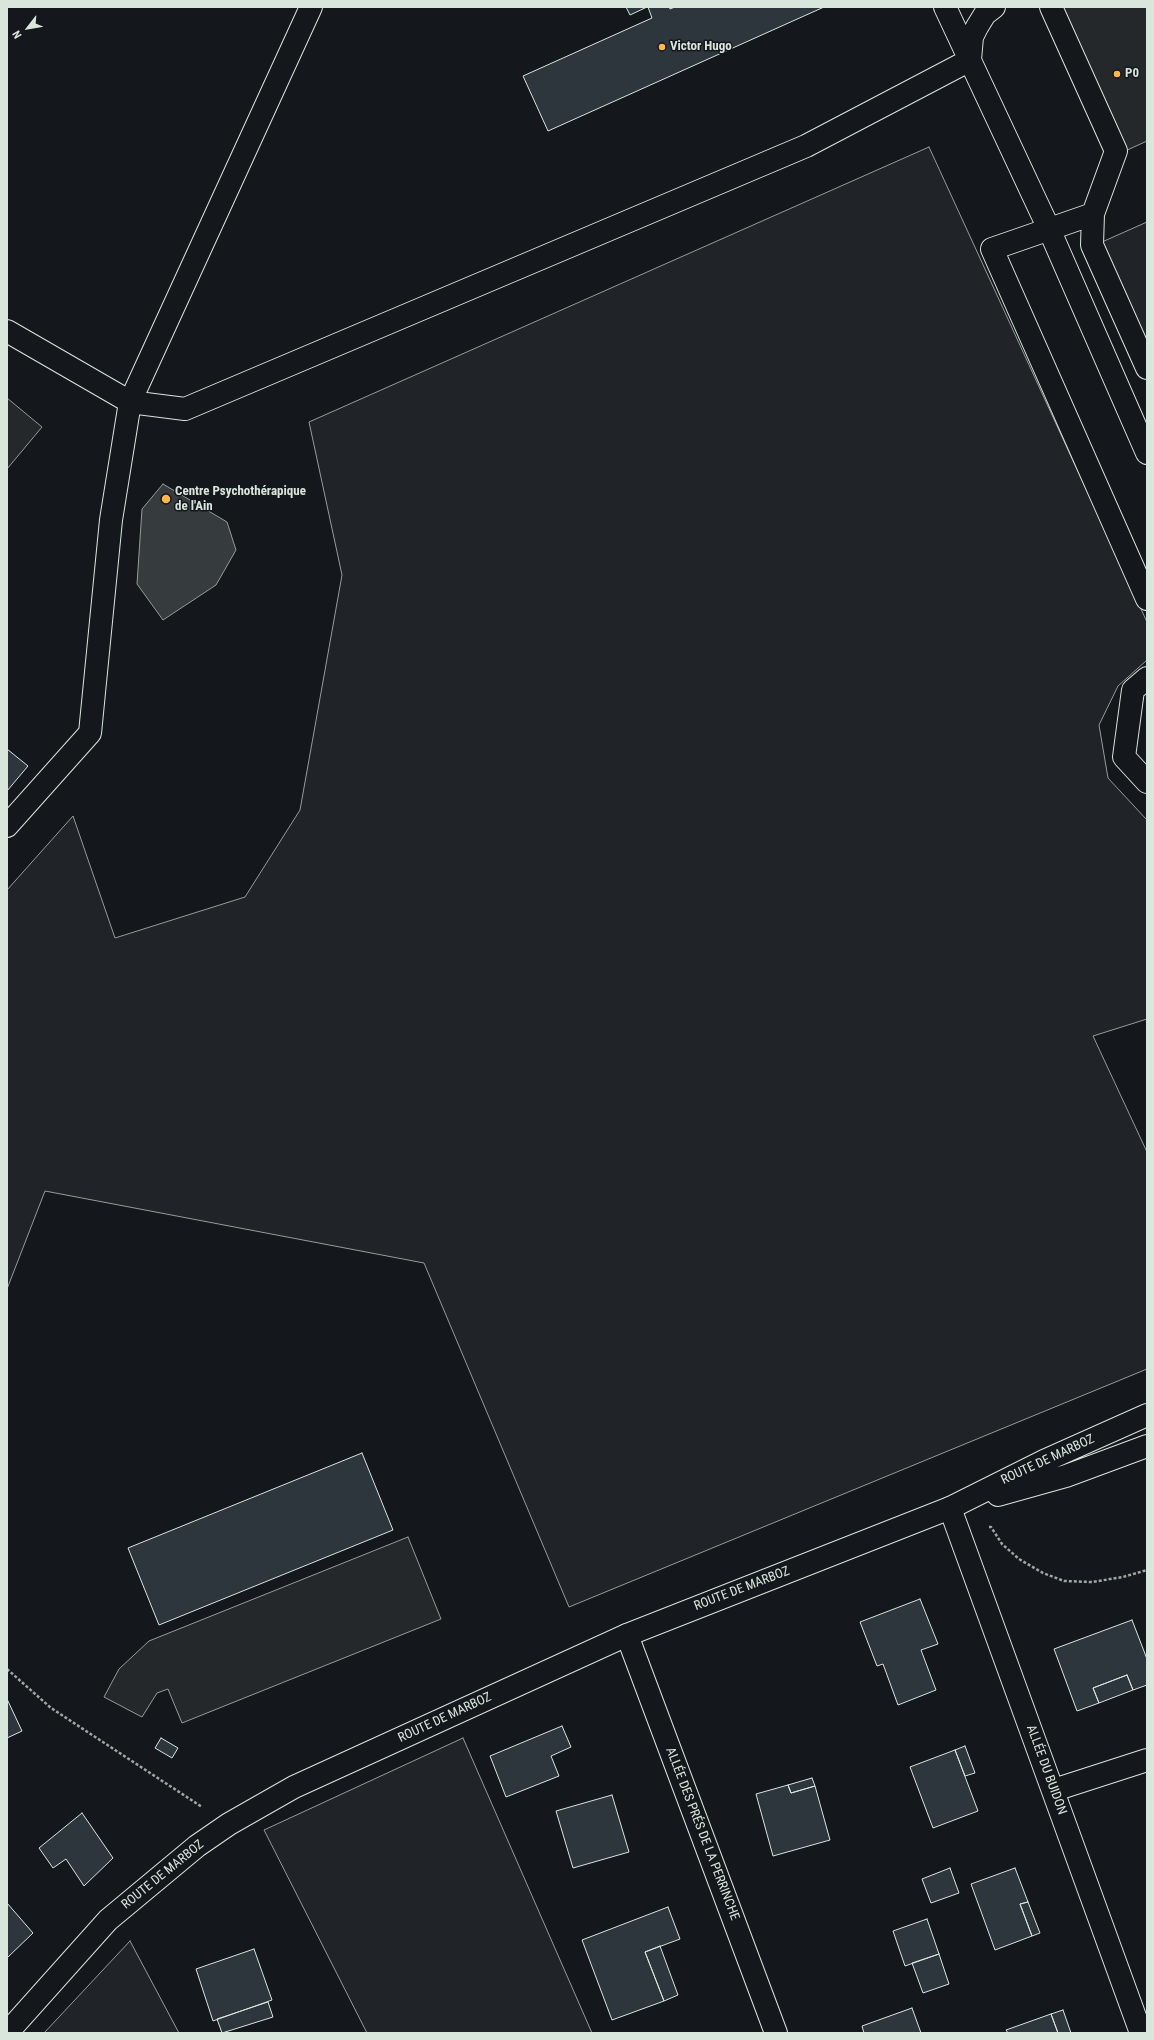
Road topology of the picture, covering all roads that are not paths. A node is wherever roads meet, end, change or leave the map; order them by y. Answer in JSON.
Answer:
{"nodes":[{"id":1,"x":311,"y":7,"type":"edge"},
{"id":2,"x":945,"y":7,"type":"edge"},
{"id":3,"x":994,"y":7,"type":"edge"},
{"id":4,"x":1051,"y":7,"type":"edge"},
{"id":5,"x":970,"y":60,"type":"junction"},
{"id":6,"x":1093,"y":214,"type":"junction"},
{"id":7,"x":1049,"y":229,"type":"junction"},
{"id":8,"x":7,"y":331,"type":"edge"},
{"id":9,"x":1147,"y":368,"type":"edge"},
{"id":10,"x":130,"y":402,"type":"junction"},
{"id":11,"x":1147,"y":453,"type":"edge"},
{"id":12,"x":1147,"y":599,"type":"edge"},
{"id":13,"x":1147,"y":678,"type":"edge"},
{"id":14,"x":1147,"y":782,"type":"edge"},
{"id":15,"x":7,"y":826,"type":"edge"},
{"id":16,"x":1147,"y":1415,"type":"edge"},
{"id":17,"x":1147,"y":1446,"type":"edge"},
{"id":18,"x":950,"y":1508,"type":"junction"},
{"id":19,"x":627,"y":1635,"type":"junction"},
{"id":20,"x":1147,"y":1760,"type":"edge"},
{"id":21,"x":1054,"y":1790,"type":"junction"},
{"id":22,"x":7,"y":2033,"type":"edge"},
{"id":23,"x":776,"y":2033,"type":"edge"},
{"id":24,"x":1141,"y":2033,"type":"edge"}],
"edges":[{"from":1,"to":10,"type":"street"},
{"from":2,"to":5,"type":"street"},
{"from":3,"to":5,"type":"street"},
{"from":4,"to":6,"type":"street"},
{"from":5,"to":7,"type":"street"},
{"from":5,"to":10,"type":"street"},
{"from":6,"to":7,"type":"street"},
{"from":6,"to":9,"type":"street"},
{"from":7,"to":11,"type":"street"},
{"from":7,"to":12,"type":"street"},
{"from":8,"to":10,"type":"street"},
{"from":10,"to":15,"type":"street"},
{"from":13,"to":14,"type":"street"},
{"from":16,"to":18,"type":"street","name":"ROUTE DE MARBOZ"},
{"from":17,"to":18,"type":"street","name":"ROUTE DE MARBOZ"},
{"from":18,"to":19,"type":"street","name":"ROUTE DE MARBOZ"},
{"from":18,"to":21,"type":"street","name":"ALLÉE DU BUIDON"},
{"from":19,"to":22,"type":"street","name":"ROUTE DE MARBOZ"},
{"from":19,"to":23,"type":"street","name":"ALLÉE DES PRÉS DE LA PERRINCHE"},
{"from":20,"to":21,"type":"street"},
{"from":21,"to":24,"type":"street","name":"ALLÉE DU BUIDON"}]}
